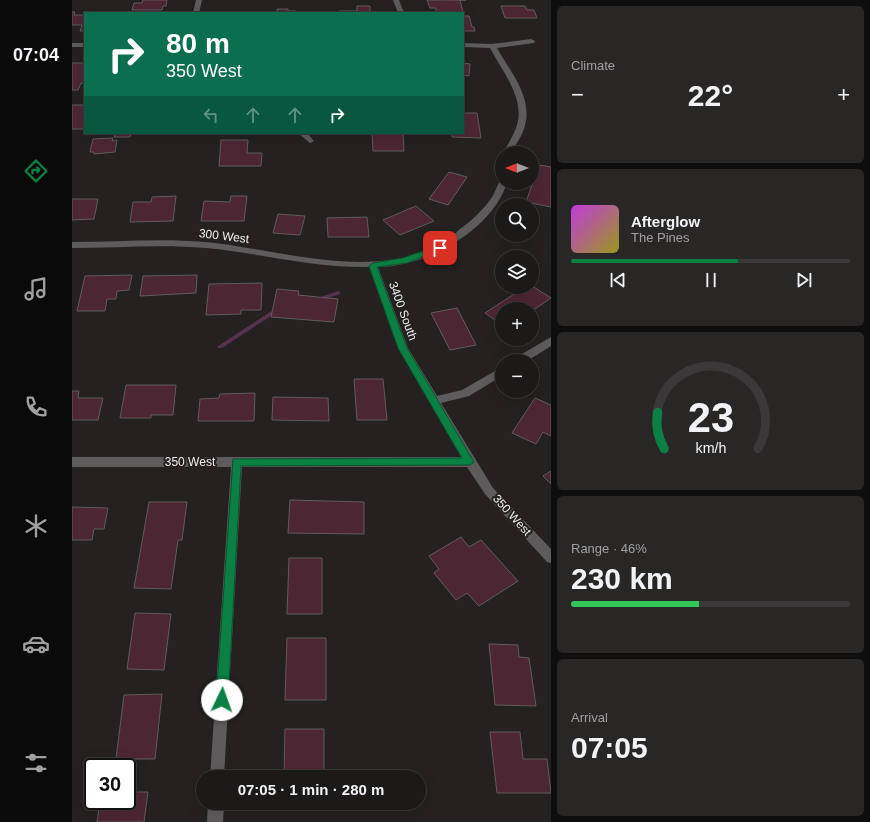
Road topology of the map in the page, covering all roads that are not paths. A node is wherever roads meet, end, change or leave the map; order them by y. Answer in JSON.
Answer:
{"nodes":[{"id":1,"x":198,"y":0,"type":"edge"},
{"id":2,"x":396,"y":0,"type":"edge"},
{"id":3,"x":196,"y":12,"type":"edge"},
{"id":4,"x":401,"y":12,"type":"edge"},
{"id":5,"x":531,"y":40,"type":"dead end"},
{"id":6,"x":72,"y":45,"type":"edge"},
{"id":7,"x":84,"y":45,"type":"edge"},
{"id":8,"x":464,"y":45,"type":"edge"},
{"id":9,"x":492,"y":46,"type":"junction"},
{"id":10,"x":303,"y":134,"type":"edge"},
{"id":11,"x":310,"y":141,"type":"dead end"},
{"id":12,"x":510,"y":146,"type":"edge"},
{"id":13,"x":500,"y":190,"type":"edge"},
{"id":14,"x":72,"y":245,"type":"edge"},
{"id":15,"x":373,"y":266,"type":"junction"},
{"id":16,"x":551,"y":342,"type":"edge"},
{"id":17,"x":531,"y":354,"type":"edge"},
{"id":18,"x":495,"y":375,"type":"edge"},
{"id":19,"x":434,"y":401,"type":"junction"},
{"id":20,"x":72,"y":462,"type":"edge"},
{"id":21,"x":237,"y":462,"type":"junction"},
{"id":22,"x":470,"y":462,"type":"junction"},
{"id":23,"x":551,"y":558,"type":"edge"},
{"id":24,"x":217,"y":770,"type":"edge"},
{"id":25,"x":216,"y":810,"type":"edge"},
{"id":26,"x":215,"y":822,"type":"edge"}],
"edges":[{"from":1,"to":3,"type":"street"},
{"from":2,"to":4,"type":"street"},
{"from":5,"to":9,"type":"street"},
{"from":6,"to":7,"type":"street"},
{"from":8,"to":9,"type":"street"},
{"from":9,"to":12,"type":"street"},
{"from":10,"to":11,"type":"street"},
{"from":13,"to":15,"type":"street","name":"3400 South"},
{"from":14,"to":15,"type":"street","name":"300 West"},
{"from":15,"to":19,"type":"street","name":"3400 South"},
{"from":16,"to":17,"type":"street"},
{"from":18,"to":19,"type":"street"},
{"from":19,"to":22,"type":"street","name":"3400 South"},
{"from":20,"to":21,"type":"street","name":"350 West"},
{"from":21,"to":22,"type":"street","name":"350 West"},
{"from":21,"to":24,"type":"street"},
{"from":22,"to":23,"type":"street","name":"350 West"},
{"from":25,"to":26,"type":"street"}]}
